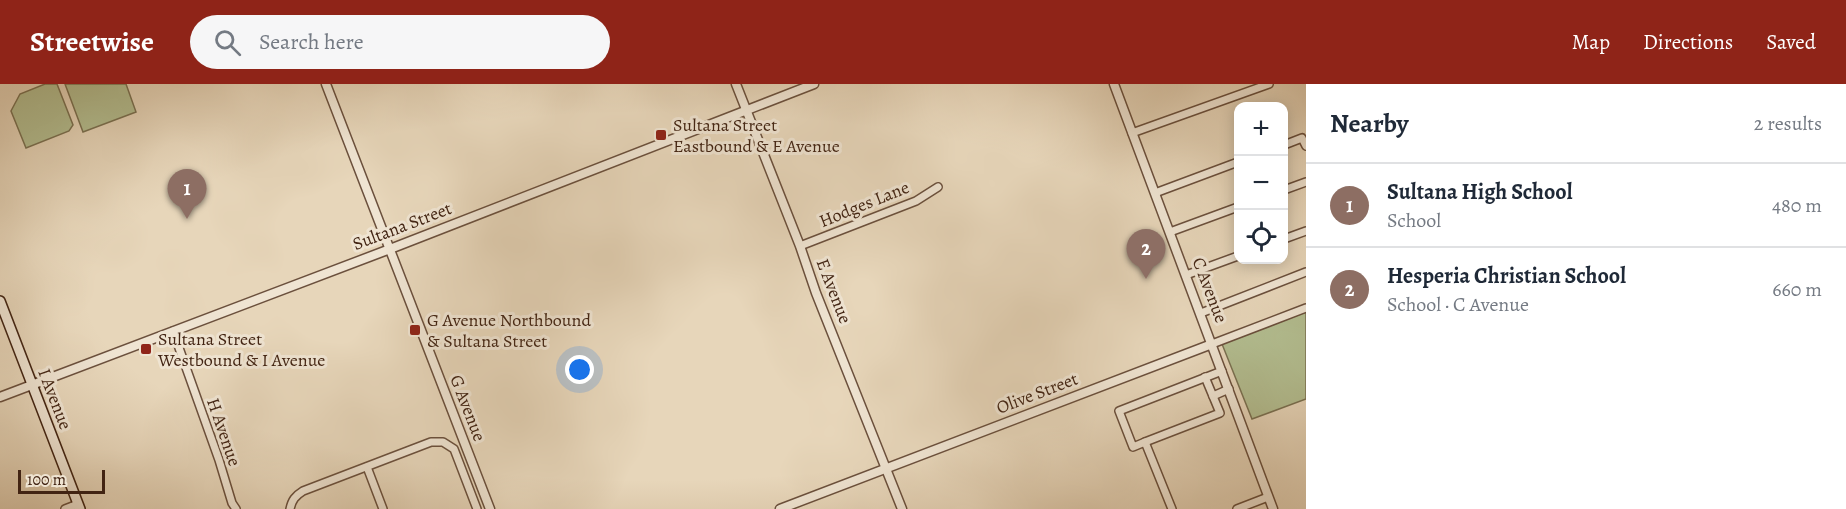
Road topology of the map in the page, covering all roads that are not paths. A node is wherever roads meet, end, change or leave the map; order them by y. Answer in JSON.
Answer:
{"nodes":[{"id":1,"x":326,"y":84,"type":"edge"},
{"id":2,"x":736,"y":84,"type":"edge"},
{"id":3,"x":814,"y":84,"type":"edge"},
{"id":4,"x":1114,"y":84,"type":"edge"},
{"id":5,"x":1269,"y":84,"type":"edge"},
{"id":6,"x":746,"y":110,"type":"junction"},
{"id":7,"x":1132,"y":133,"type":"junction"},
{"id":8,"x":1288,"y":143,"type":"edge"},
{"id":9,"x":1306,"y":146,"type":"edge"},
{"id":10,"x":1234,"y":164,"type":"edge"},
{"id":11,"x":1306,"y":182,"type":"edge"},
{"id":12,"x":938,"y":187,"type":"dead end"},
{"id":13,"x":1288,"y":189,"type":"edge"},
{"id":14,"x":1155,"y":193,"type":"junction"},
{"id":15,"x":1234,"y":209,"type":"edge"},
{"id":16,"x":1306,"y":231,"type":"edge"},
{"id":17,"x":1170,"y":232,"type":"junction"},
{"id":18,"x":1288,"y":238,"type":"edge"},
{"id":19,"x":800,"y":246,"type":"junction"},
{"id":20,"x":390,"y":249,"type":"junction"},
{"id":21,"x":1234,"y":258,"type":"edge"},
{"id":22,"x":1306,"y":272,"type":"edge"},
{"id":23,"x":1186,"y":275,"type":"junction"},
{"id":24,"x":0,"y":301,"type":"edge"},
{"id":25,"x":1306,"y":308,"type":"edge"},
{"id":26,"x":1201,"y":313,"type":"junction"},
{"id":27,"x":173,"y":331,"type":"junction"},
{"id":28,"x":1212,"y":344,"type":"junction"},
{"id":29,"x":1222,"y":371,"type":"junction"},
{"id":30,"x":1205,"y":377,"type":"junction"},
{"id":31,"x":32,"y":385,"type":"junction"},
{"id":32,"x":1229,"y":389,"type":"junction"},
{"id":33,"x":1212,"y":396,"type":"junction"},
{"id":34,"x":0,"y":397,"type":"edge"},
{"id":35,"x":1145,"y":442,"type":"junction"},
{"id":36,"x":367,"y":467,"type":"junction"},
{"id":37,"x":887,"y":468,"type":"junction"},
{"id":38,"x":1268,"y":497,"type":"junction"},
{"id":39,"x":79,"y":507,"type":"edge"},
{"id":40,"x":65,"y":509,"type":"edge"},
{"id":41,"x":236,"y":509,"type":"edge"},
{"id":42,"x":290,"y":509,"type":"edge"},
{"id":43,"x":382,"y":509,"type":"edge"},
{"id":44,"x":477,"y":509,"type":"edge"},
{"id":45,"x":490,"y":509,"type":"edge"},
{"id":46,"x":780,"y":509,"type":"edge"},
{"id":47,"x":902,"y":509,"type":"edge"},
{"id":48,"x":1172,"y":509,"type":"edge"},
{"id":49,"x":1237,"y":509,"type":"edge"},
{"id":50,"x":1274,"y":509,"type":"edge"}],
"edges":[{"from":1,"to":20,"type":"street","name":"G Avenue"},
{"from":2,"to":6,"type":"street","name":"E Avenue"},
{"from":3,"to":6,"type":"street","name":"Sultana Street"},
{"from":4,"to":7,"type":"street","name":"C Avenue"},
{"from":5,"to":7,"type":"street"},
{"from":6,"to":19,"type":"street","name":"E Avenue"},
{"from":6,"to":20,"type":"street","name":"Sultana Street"},
{"from":7,"to":14,"type":"street","name":"C Avenue"},
{"from":8,"to":9,"type":"street"},
{"from":10,"to":14,"type":"street"},
{"from":11,"to":13,"type":"street"},
{"from":12,"to":19,"type":"street","name":"Hodges Lane"},
{"from":14,"to":17,"type":"street","name":"C Avenue"},
{"from":15,"to":17,"type":"street"},
{"from":16,"to":18,"type":"street"},
{"from":17,"to":23,"type":"street","name":"C Avenue"},
{"from":19,"to":37,"type":"street","name":"E Avenue"},
{"from":20,"to":27,"type":"street","name":"Sultana Street"},
{"from":20,"to":45,"type":"street","name":"G Avenue"},
{"from":21,"to":23,"type":"street"},
{"from":22,"to":26,"type":"street"},
{"from":23,"to":26,"type":"street","name":"C Avenue"},
{"from":24,"to":31,"type":"main road","name":"I Avenue"},
{"from":25,"to":28,"type":"street","name":"Olive Street"},
{"from":26,"to":28,"type":"street","name":"C Avenue"},
{"from":27,"to":31,"type":"street","name":"Sultana Street"},
{"from":27,"to":41,"type":"street","name":"H Avenue"},
{"from":28,"to":29,"type":"street","name":"C Avenue"},
{"from":28,"to":37,"type":"street","name":"Olive Street"},
{"from":29,"to":30,"type":"street"},
{"from":29,"to":32,"type":"street","name":"C Avenue"},
{"from":30,"to":33,"type":"street"},
{"from":30,"to":35,"type":"street"},
{"from":31,"to":34,"type":"street","name":"Sultana Street"},
{"from":31,"to":39,"type":"main road","name":"I Avenue"},
{"from":32,"to":33,"type":"street"},
{"from":32,"to":38,"type":"street","name":"C Avenue"},
{"from":33,"to":35,"type":"street"},
{"from":35,"to":48,"type":"street"},
{"from":36,"to":42,"type":"street"},
{"from":36,"to":43,"type":"street"},
{"from":36,"to":44,"type":"street"},
{"from":37,"to":46,"type":"street","name":"Olive Street"},
{"from":37,"to":47,"type":"street","name":"E Avenue"},
{"from":38,"to":49,"type":"street"},
{"from":38,"to":50,"type":"street","name":"C Avenue"},
{"from":39,"to":40,"type":"street"}]}
